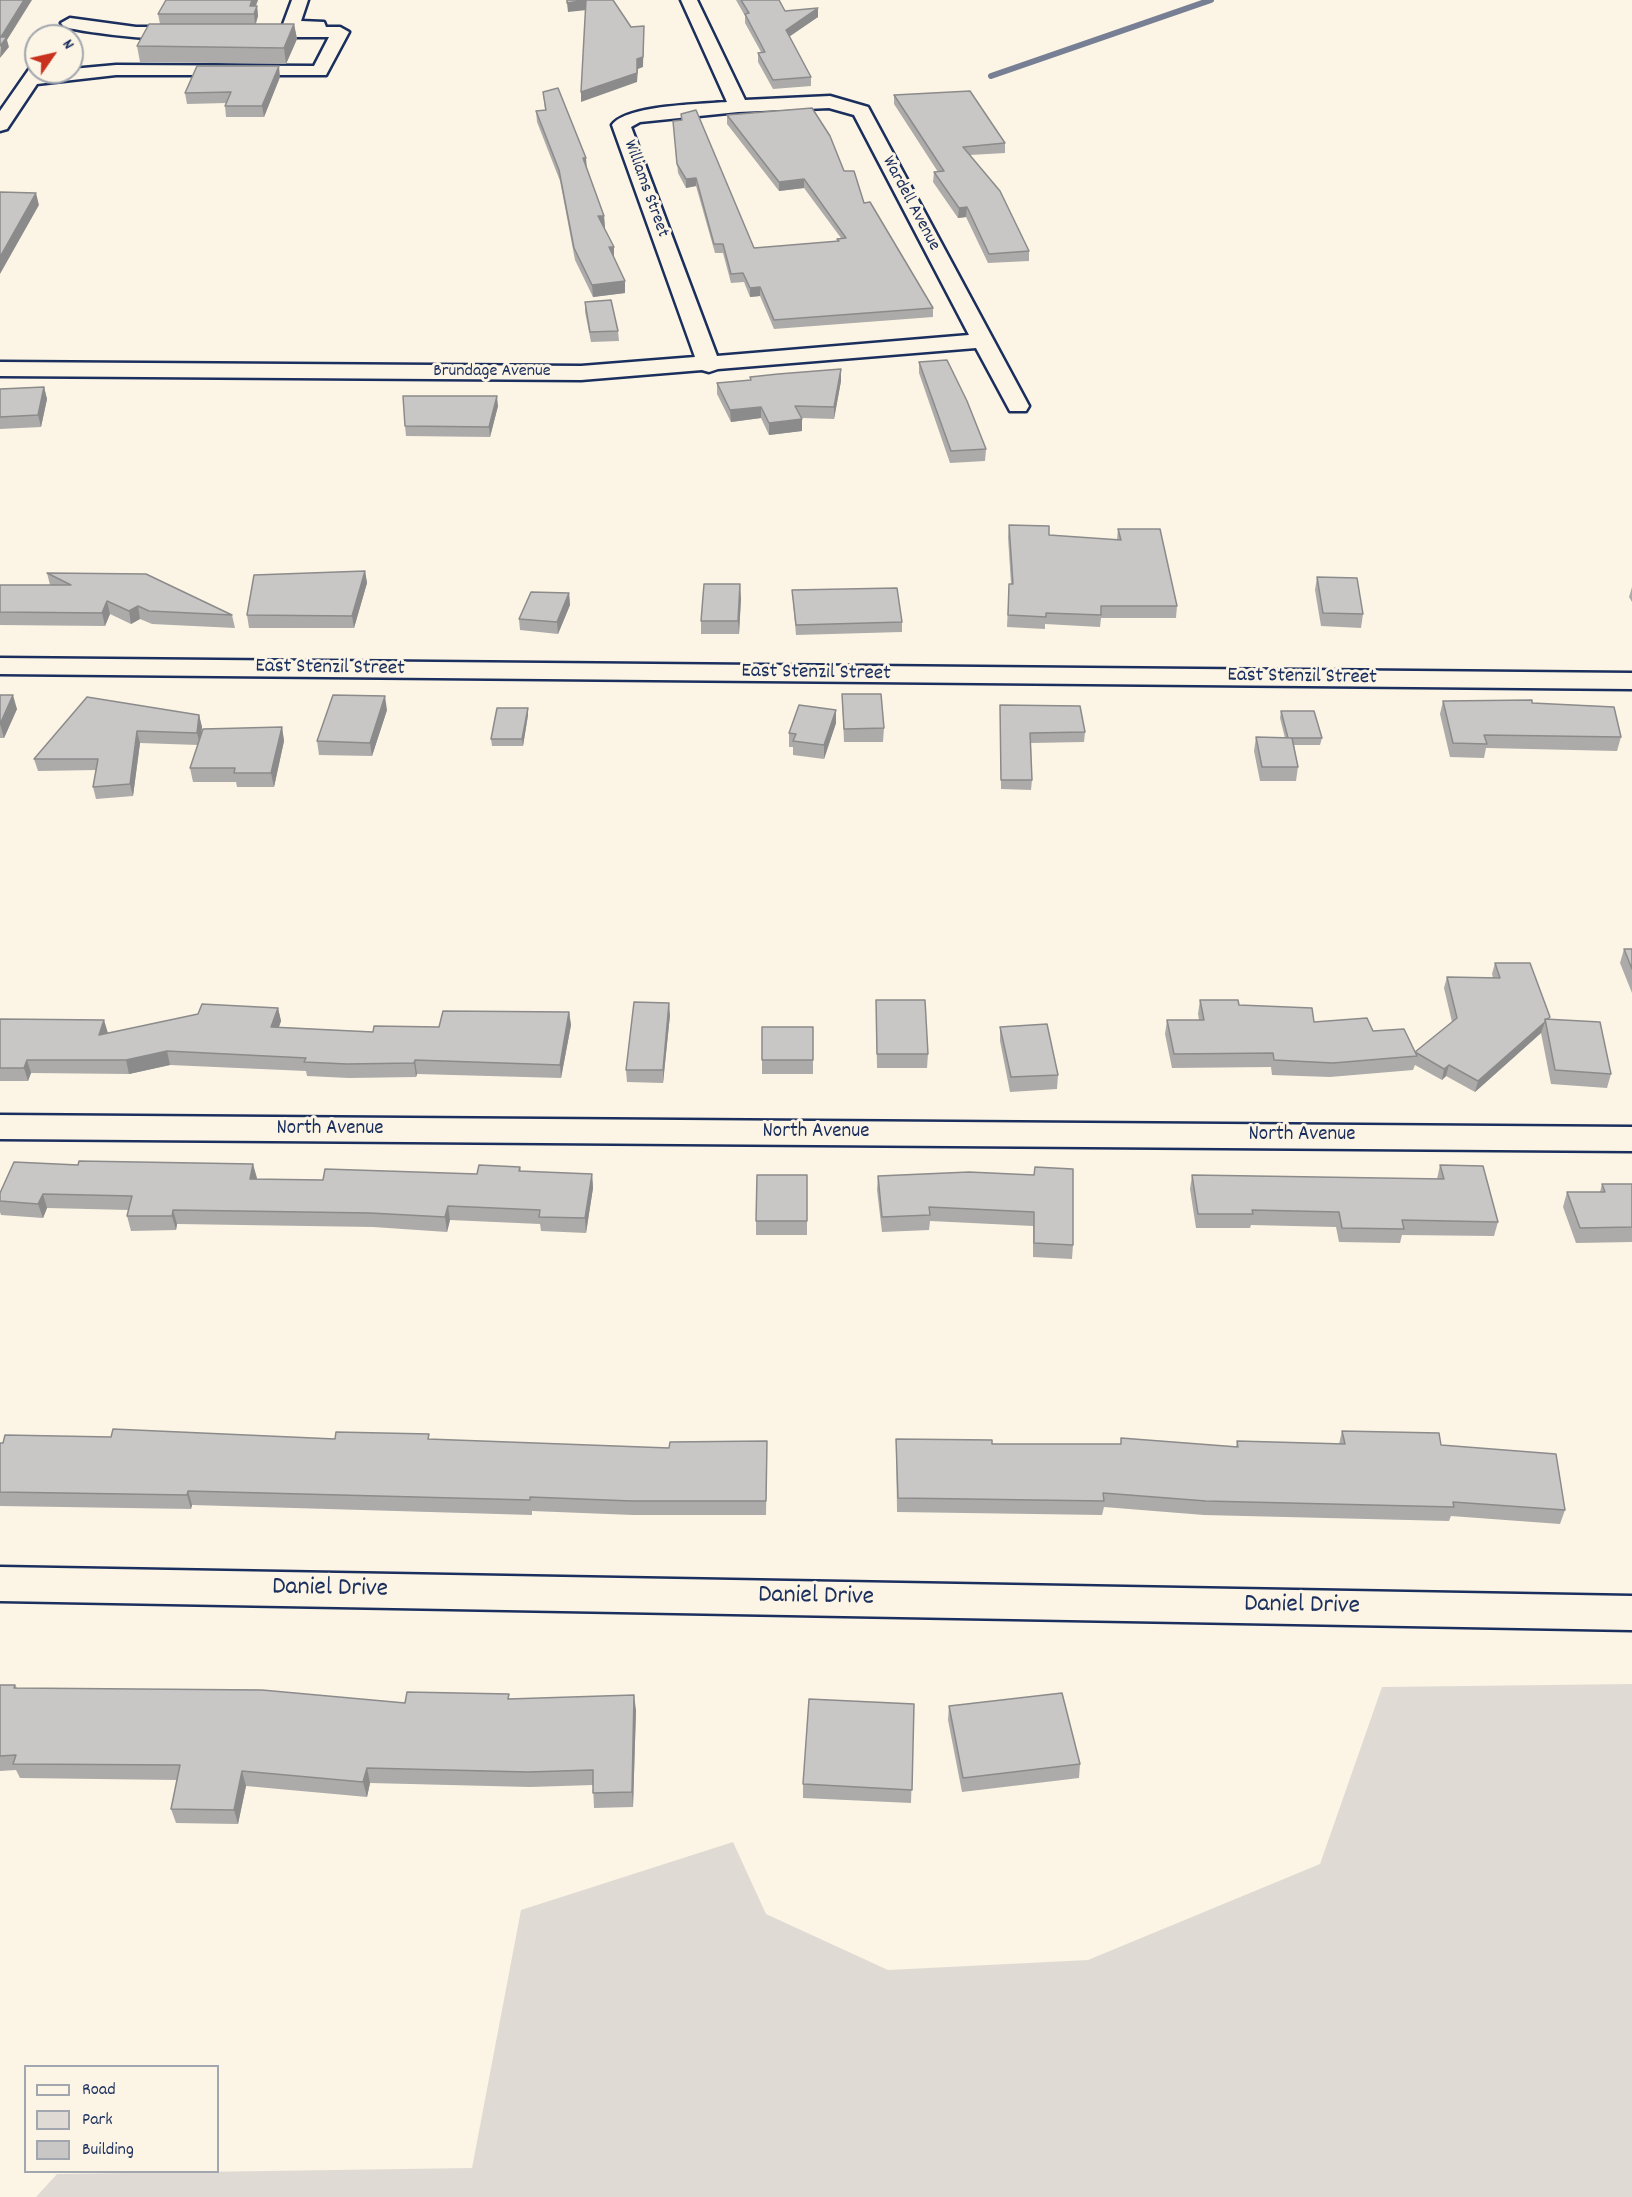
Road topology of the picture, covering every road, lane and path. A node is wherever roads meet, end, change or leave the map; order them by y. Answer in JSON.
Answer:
{"nodes":[{"id":1,"x":300,"y":0,"type":"edge"},
{"id":2,"x":689,"y":0,"type":"edge"},
{"id":3,"x":81,"y":8,"type":"dead end"},
{"id":4,"x":70,"y":24,"type":"edge"},
{"id":5,"x":84,"y":30,"type":"edge"},
{"id":6,"x":136,"y":32,"type":"junction"},
{"id":7,"x":208,"y":32,"type":"edge"},
{"id":8,"x":232,"y":32,"type":"edge"},
{"id":9,"x":340,"y":32,"type":"junction"},
{"id":10,"x":116,"y":70,"type":"junction"},
{"id":11,"x":84,"y":72,"type":"edge"},
{"id":12,"x":28,"y":84,"type":"edge"},
{"id":13,"x":738,"y":106,"type":"junction"},
{"id":14,"x":0,"y":125,"type":"edge"},
{"id":15,"x":982,"y":341,"type":"junction"},
{"id":16,"x":709,"y":365,"type":"junction"},
{"id":17,"x":0,"y":369,"type":"edge"},
{"id":18,"x":1018,"y":406,"type":"dead end"},
{"id":19,"x":0,"y":666,"type":"edge"},
{"id":20,"x":1632,"y":681,"type":"edge"},
{"id":21,"x":0,"y":1127,"type":"edge"},
{"id":22,"x":1632,"y":1139,"type":"edge"},
{"id":23,"x":0,"y":1584,"type":"edge"},
{"id":24,"x":1632,"y":1613,"type":"edge"}],
"edges":[{"from":1,"to":9,"type":"street"},
{"from":2,"to":13,"type":"street"},
{"from":3,"to":4,"type":"street"},
{"from":5,"to":6,"type":"street"},
{"from":6,"to":7,"type":"street"},
{"from":6,"to":10,"type":"street"},
{"from":8,"to":9,"type":"street"},
{"from":9,"to":10,"type":"street"},
{"from":10,"to":11,"type":"street"},
{"from":12,"to":14,"type":"street"},
{"from":13,"to":15,"type":"street","name":"Wardell Avenue"},
{"from":13,"to":16,"type":"street","name":"Williams Street"},
{"from":15,"to":16,"type":"street","name":"Brundage Avenue"},
{"from":15,"to":18,"type":"street","name":"Wardell Avenue"},
{"from":16,"to":17,"type":"street","name":"Brundage Avenue"},
{"from":19,"to":20,"type":"street","name":"East Stenzil Street"},
{"from":21,"to":22,"type":"street","name":"North Avenue"},
{"from":23,"to":24,"type":"street","name":"Daniel Drive"}]}
